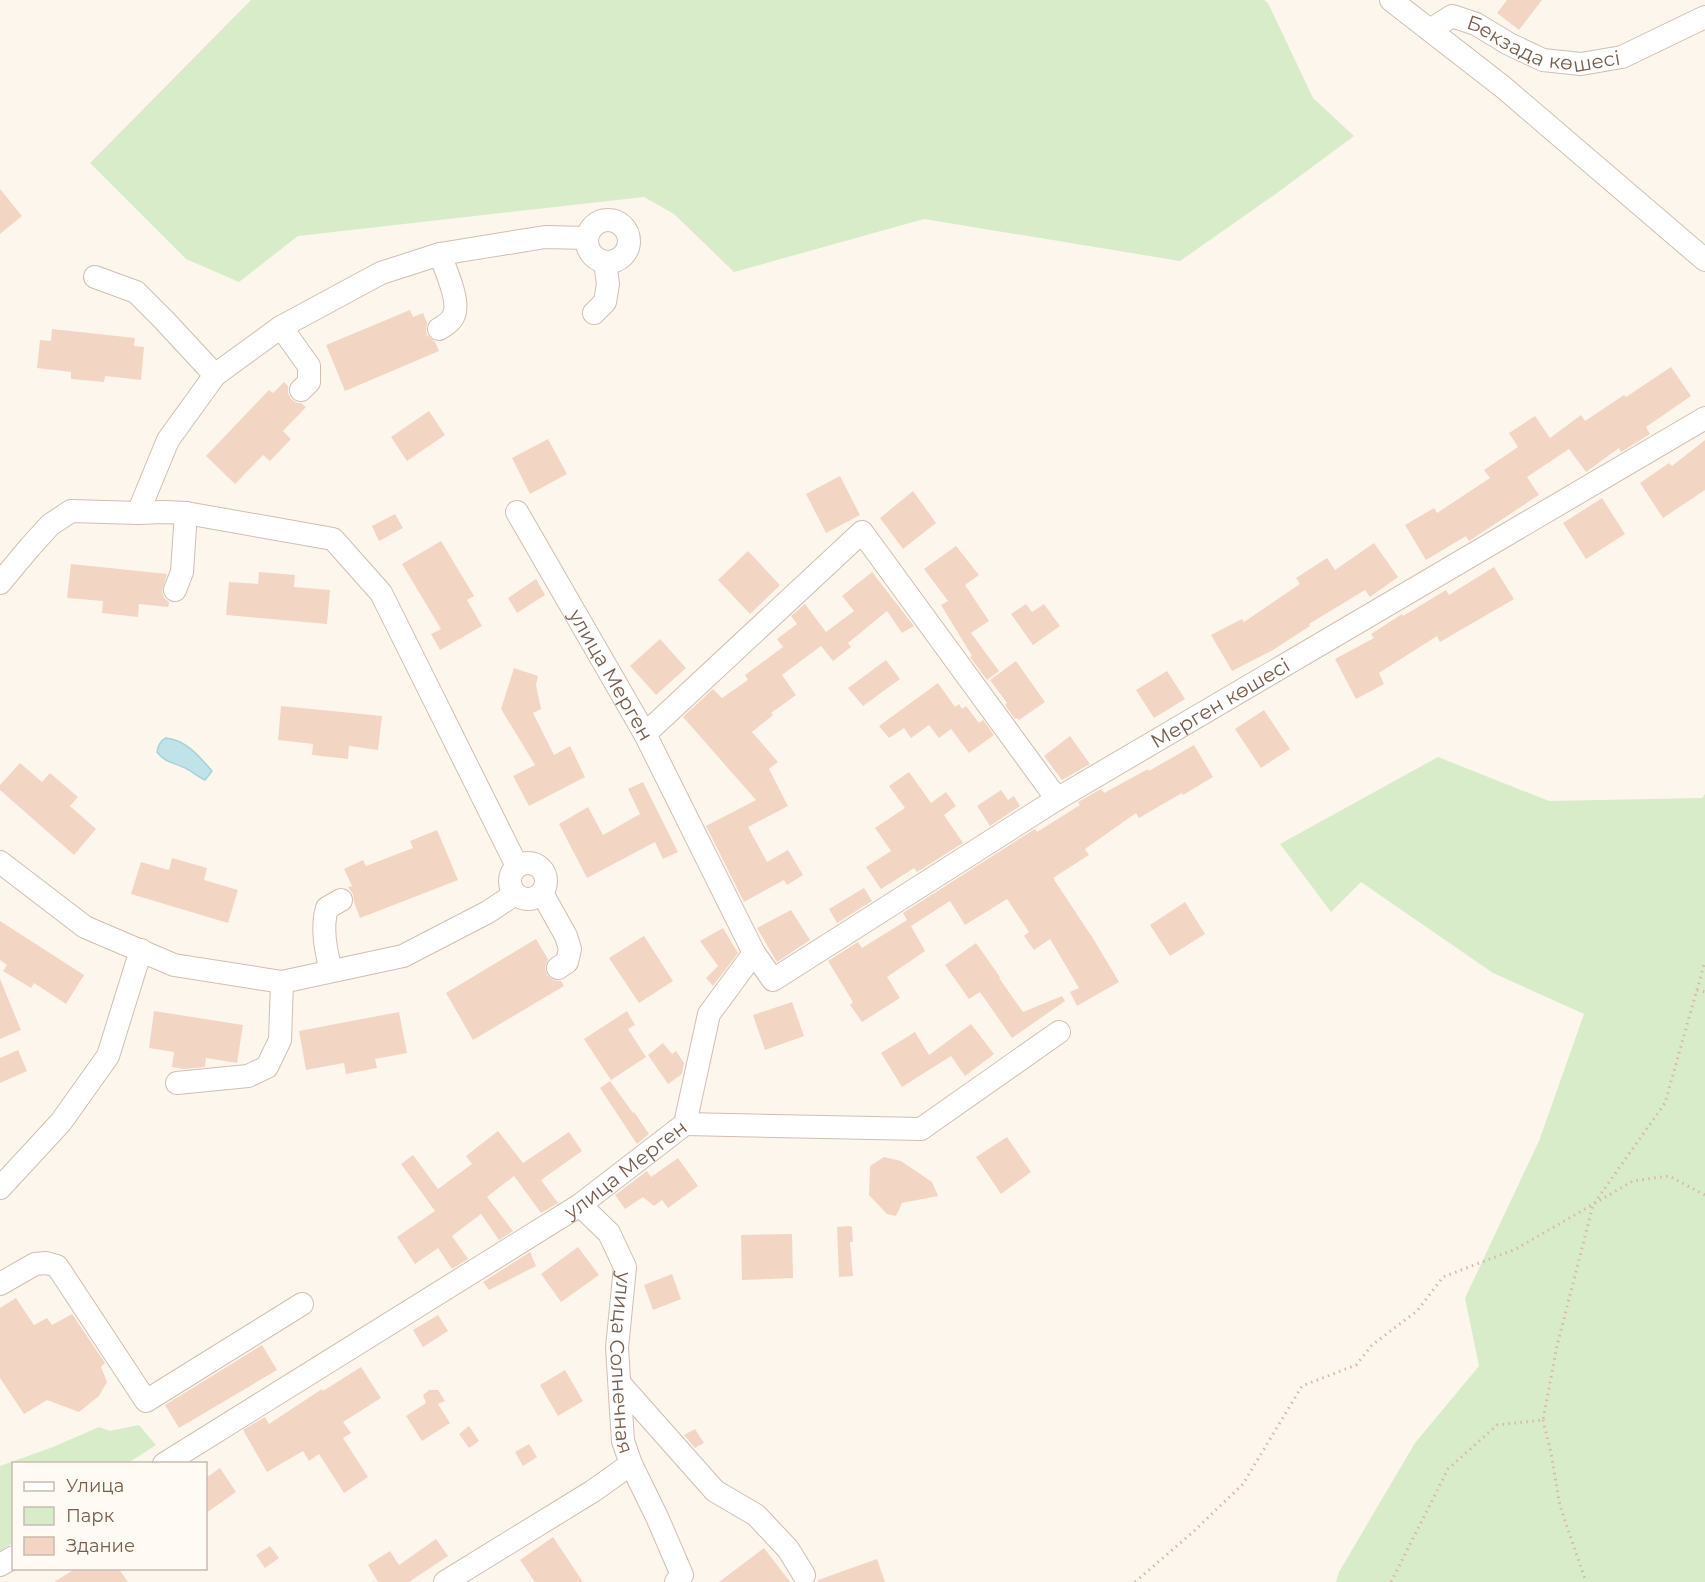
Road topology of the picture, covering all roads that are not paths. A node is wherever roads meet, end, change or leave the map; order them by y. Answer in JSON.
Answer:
{"nodes":[{"id":1,"x":1390,"y":0,"type":"edge"},
{"id":2,"x":1705,"y":17,"type":"edge"},
{"id":3,"x":1430,"y":30,"type":"junction"},
{"id":4,"x":587,"y":238,"type":"junction"},
{"id":5,"x":440,"y":254,"type":"junction"},
{"id":6,"x":1705,"y":260,"type":"edge"},
{"id":7,"x":604,"y":262,"type":"junction"},
{"id":8,"x":95,"y":277,"type":"dead end"},
{"id":9,"x":594,"y":313,"type":"dead end"},
{"id":10,"x":281,"y":327,"type":"junction"},
{"id":11,"x":439,"y":329,"type":"dead end"},
{"id":12,"x":215,"y":375,"type":"junction"},
{"id":13,"x":301,"y":390,"type":"dead end"},
{"id":14,"x":1705,"y":418,"type":"edge"},
{"id":15,"x":518,"y":512,"type":"dead end"},
{"id":16,"x":138,"y":513,"type":"junction"},
{"id":17,"x":186,"y":513,"type":"junction"},
{"id":18,"x":0,"y":583,"type":"edge"},
{"id":19,"x":176,"y":590,"type":"dead end"},
{"id":20,"x":645,"y":734,"type":"junction"},
{"id":21,"x":1057,"y":799,"type":"junction"},
{"id":22,"x":517,"y":866,"type":"junction"},
{"id":23,"x":4,"y":871,"type":"edge"},
{"id":24,"x":542,"y":893,"type":"junction"},
{"id":25,"x":515,"y":894,"type":"junction"},
{"id":26,"x":341,"y":900,"type":"dead end"},
{"id":27,"x":141,"y":950,"type":"junction"},
{"id":28,"x":754,"y":953,"type":"junction"},
{"id":29,"x":558,"y":968,"type":"dead end"},
{"id":30,"x":331,"y":971,"type":"junction"},
{"id":31,"x":282,"y":982,"type":"junction"},
{"id":32,"x":1059,"y":1032,"type":"dead end"},
{"id":33,"x":177,"y":1083,"type":"dead end"},
{"id":34,"x":685,"y":1124,"type":"junction"},
{"id":35,"x":0,"y":1188,"type":"edge"},
{"id":36,"x":580,"y":1205,"type":"junction"},
{"id":37,"x":0,"y":1284,"type":"edge"},
{"id":38,"x":302,"y":1304,"type":"dead end"},
{"id":39,"x":621,"y":1385,"type":"junction"},
{"id":40,"x":167,"y":1462,"type":"edge"},
{"id":41,"x":631,"y":1464,"type":"junction"},
{"id":42,"x":804,"y":1575,"type":"dead end"},
{"id":43,"x":445,"y":1582,"type":"edge"},
{"id":44,"x":676,"y":1582,"type":"edge"}],
"edges":[{"from":1,"to":3,"type":"street"},
{"from":2,"to":3,"type":"street","name":"Бекзада көшесі"},
{"from":3,"to":6,"type":"street"},
{"from":4,"to":5,"type":"street"},
{"from":4,"to":7,"type":"street"},
{"from":4,"to":7,"type":"street"},
{"from":5,"to":10,"type":"street"},
{"from":5,"to":11,"type":"street"},
{"from":7,"to":9,"type":"street"},
{"from":8,"to":12,"type":"street"},
{"from":10,"to":12,"type":"street"},
{"from":10,"to":13,"type":"street"},
{"from":12,"to":16,"type":"street"},
{"from":14,"to":21,"type":"street","name":"Мерген көшесі"},
{"from":15,"to":20,"type":"street","name":"улица Мерген"},
{"from":16,"to":17,"type":"street"},
{"from":16,"to":18,"type":"street"},
{"from":17,"to":19,"type":"street"},
{"from":17,"to":22,"type":"street"},
{"from":20,"to":21,"type":"street"},
{"from":20,"to":28,"type":"street","name":"улица Мерген"},
{"from":21,"to":28,"type":"street","name":"Мерген көшесі"},
{"from":22,"to":24,"type":"street"},
{"from":22,"to":25,"type":"street"},
{"from":23,"to":27,"type":"street"},
{"from":24,"to":25,"type":"street"},
{"from":24,"to":29,"type":"street"},
{"from":25,"to":30,"type":"street"},
{"from":26,"to":30,"type":"street"},
{"from":27,"to":31,"type":"street"},
{"from":27,"to":35,"type":"street"},
{"from":28,"to":34,"type":"street","name":"улица Мерген"},
{"from":30,"to":31,"type":"street"},
{"from":31,"to":33,"type":"street"},
{"from":32,"to":34,"type":"street"},
{"from":34,"to":36,"type":"street","name":"улица Мерген"},
{"from":36,"to":39,"type":"street","name":"улица Солнечная"},
{"from":36,"to":40,"type":"street","name":"улица Мерген"},
{"from":37,"to":38,"type":"street"},
{"from":39,"to":41,"type":"street","name":"улица Солнечная"},
{"from":39,"to":42,"type":"street"},
{"from":41,"to":43,"type":"street"},
{"from":41,"to":44,"type":"street","name":"улица Солнечная"}]}
